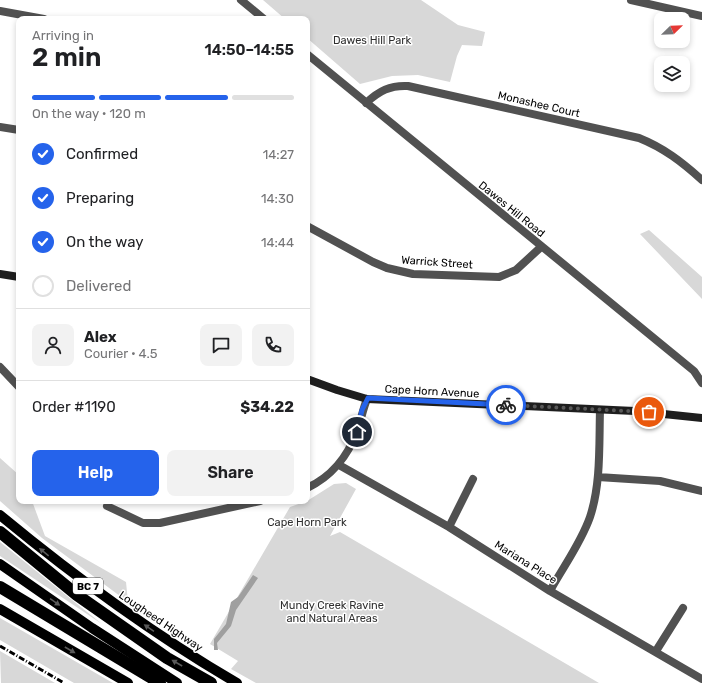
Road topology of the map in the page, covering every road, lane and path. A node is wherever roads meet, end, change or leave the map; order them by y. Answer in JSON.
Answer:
{"nodes":[{"id":1,"x":241,"y":0,"type":"edge"},
{"id":2,"x":631,"y":0,"type":"edge"},
{"id":3,"x":0,"y":11,"type":"edge"},
{"id":4,"x":28,"y":16,"type":"edge"},
{"id":5,"x":260,"y":16,"type":"edge"},
{"id":6,"x":702,"y":16,"type":"edge"},
{"id":7,"x":310,"y":56,"type":"edge"},
{"id":8,"x":366,"y":103,"type":"junction"},
{"id":9,"x":0,"y":127,"type":"edge"},
{"id":10,"x":16,"y":130,"type":"edge"},
{"id":11,"x":701,"y":180,"type":"edge"},
{"id":12,"x":310,"y":228,"type":"edge"},
{"id":13,"x":541,"y":247,"type":"junction"},
{"id":14,"x":0,"y":274,"type":"edge"},
{"id":15,"x":16,"y":277,"type":"edge"},
{"id":16,"x":0,"y":367,"type":"edge"},
{"id":17,"x":310,"y":380,"type":"edge"},
{"id":18,"x":702,"y":382,"type":"edge"},
{"id":19,"x":16,"y":384,"type":"edge"},
{"id":20,"x":368,"y":398,"type":"junction"},
{"id":21,"x":600,"y":410,"type":"junction"},
{"id":22,"x":702,"y":418,"type":"edge"},
{"id":23,"x":339,"y":465,"type":"junction"},
{"id":24,"x":598,"y":477,"type":"junction"},
{"id":25,"x":473,"y":479,"type":"dead end"},
{"id":26,"x":310,"y":486,"type":"edge"},
{"id":27,"x":702,"y":491,"type":"edge"},
{"id":28,"x":227,"y":504,"type":"edge"},
{"id":29,"x":107,"y":506,"type":"dead end"},
{"id":30,"x":0,"y":515,"type":"edge"},
{"id":31,"x":449,"y":527,"type":"junction"},
{"id":32,"x":0,"y":532,"type":"edge"},
{"id":33,"x":0,"y":564,"type":"edge"},
{"id":34,"x":0,"y":587,"type":"edge"},
{"id":35,"x":550,"y":591,"type":"junction"},
{"id":36,"x":0,"y":593,"type":"edge"},
{"id":37,"x":683,"y":608,"type":"dead end"},
{"id":38,"x":0,"y":609,"type":"edge"},
{"id":39,"x":656,"y":652,"type":"junction"},
{"id":40,"x":702,"y":679,"type":"edge"},
{"id":41,"x":128,"y":683,"type":"edge"},
{"id":42,"x":145,"y":683,"type":"edge"},
{"id":43,"x":160,"y":683,"type":"edge"},
{"id":44,"x":177,"y":683,"type":"edge"},
{"id":45,"x":211,"y":683,"type":"edge"},
{"id":46,"x":237,"y":683,"type":"edge"}],
"edges":[{"from":1,"to":5,"type":"street"},
{"from":2,"to":6,"type":"street"},
{"from":3,"to":4,"type":"street"},
{"from":7,"to":8,"type":"street","name":"Dawes Hill Road"},
{"from":8,"to":11,"type":"street","name":"Monashee Court"},
{"from":8,"to":13,"type":"street","name":"Dawes Hill Road"},
{"from":9,"to":10,"type":"street"},
{"from":12,"to":13,"type":"street","name":"Warrick Street"},
{"from":13,"to":18,"type":"street","name":"Dawes Hill Road"},
{"from":14,"to":15,"type":"street"},
{"from":16,"to":19,"type":"street"},
{"from":17,"to":20,"type":"street","name":"Cape Horn Avenue"},
{"from":20,"to":21,"type":"street","name":"Cape Horn Avenue"},
{"from":20,"to":23,"type":"street"},
{"from":21,"to":22,"type":"street","name":"Cape Horn Avenue"},
{"from":21,"to":24,"type":"street"},
{"from":23,"to":26,"type":"street"},
{"from":23,"to":31,"type":"street","name":"Mariana Place"},
{"from":24,"to":27,"type":"street"},
{"from":24,"to":35,"type":"street"},
{"from":25,"to":31,"type":"street"},
{"from":28,"to":29,"type":"street"},
{"from":46,"to":30,"type":"main road","name":"Lougheed Highway","number":"BC 7","one_way":true},
{"from":31,"to":35,"type":"street","name":"Mariana Place"},
{"from":45,"to":32,"type":"highway","one_way":true},
{"from":33,"to":44,"type":"main road","one_way":true},
{"from":34,"to":43,"type":"highway"},
{"from":35,"to":39,"type":"street","name":"Mariana Place"},
{"from":36,"to":42,"type":"highway"},
{"from":37,"to":39,"type":"street"},
{"from":38,"to":41,"type":"main road","one_way":true},
{"from":39,"to":40,"type":"street","name":"Mariana Place"}]}
